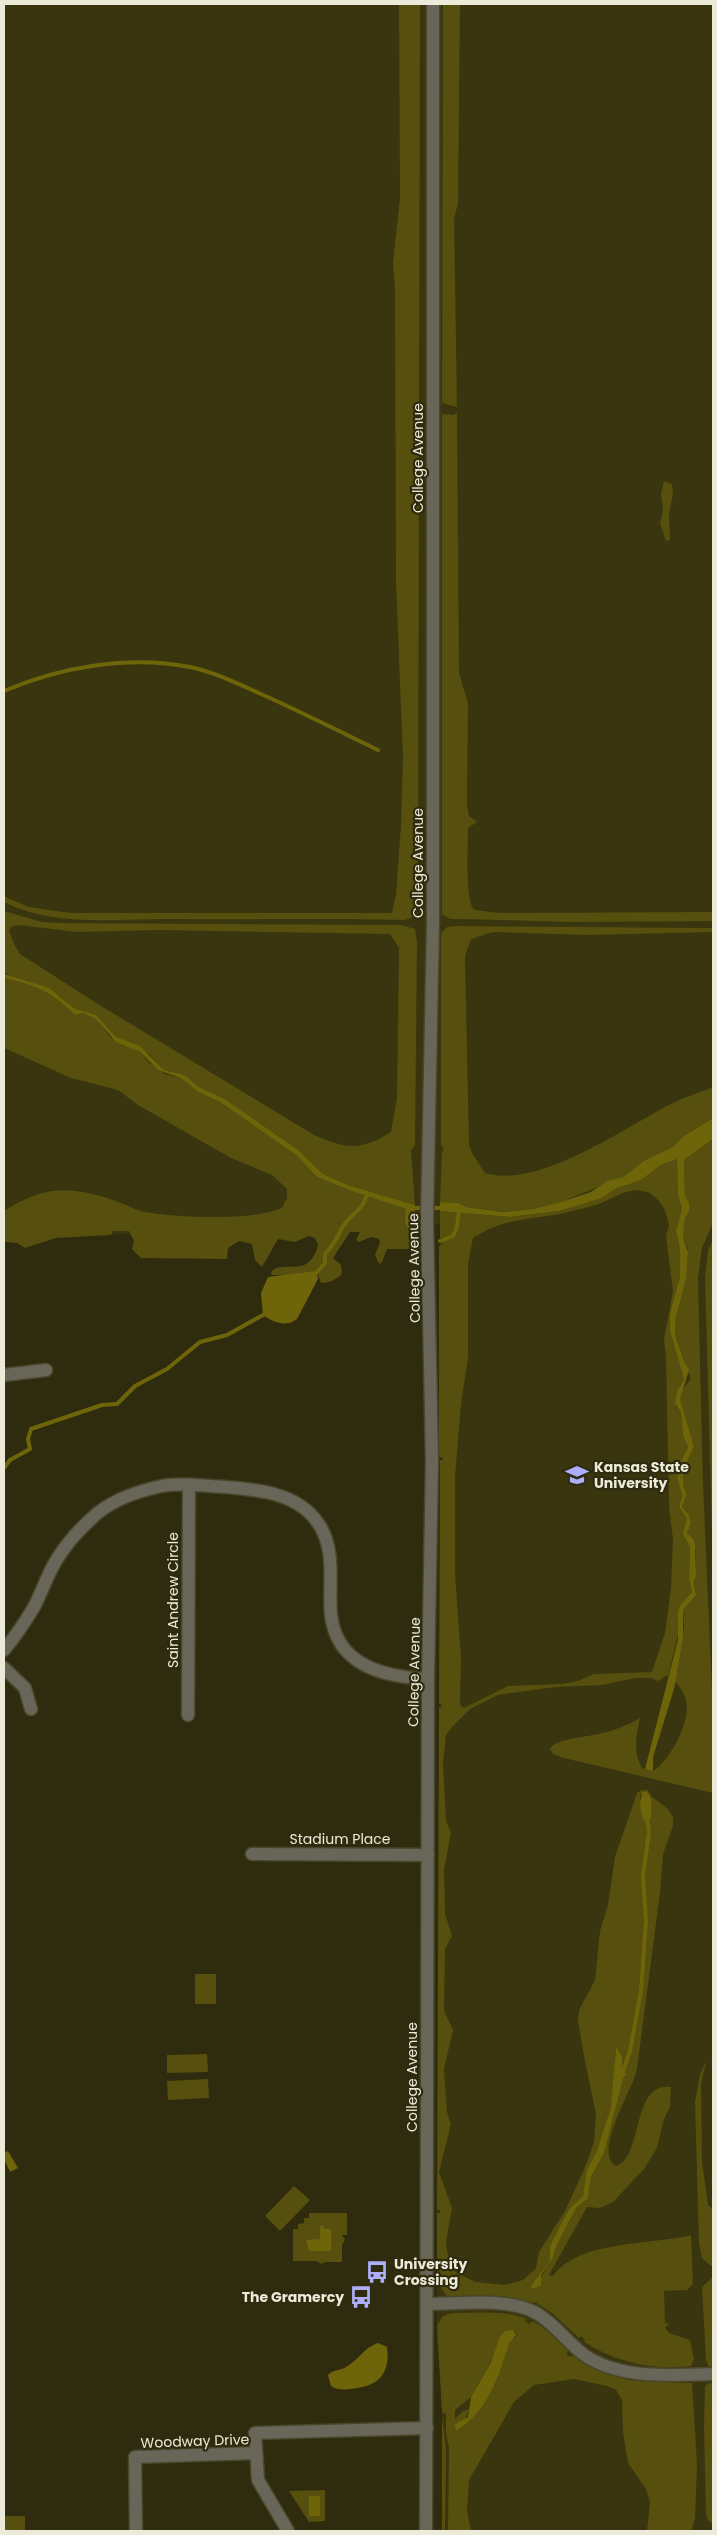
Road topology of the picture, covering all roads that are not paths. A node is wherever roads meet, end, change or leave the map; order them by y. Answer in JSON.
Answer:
{"nodes":[{"id":1,"x":433,"y":4,"type":"edge"},
{"id":2,"x":46,"y":1370,"type":"dead end"},
{"id":3,"x":4,"y":1375,"type":"edge"},
{"id":4,"x":189,"y":1485,"type":"junction"},
{"id":5,"x":4,"y":1650,"type":"edge"},
{"id":6,"x":4,"y":1668,"type":"edge"},
{"id":7,"x":428,"y":1679,"type":"junction"},
{"id":8,"x":32,"y":1709,"type":"dead end"},
{"id":9,"x":188,"y":1715,"type":"dead end"},
{"id":10,"x":252,"y":1854,"type":"dead end"},
{"id":11,"x":428,"y":1855,"type":"junction"},
{"id":12,"x":427,"y":2304,"type":"junction"},
{"id":13,"x":713,"y":2374,"type":"edge"},
{"id":14,"x":427,"y":2428,"type":"junction"},
{"id":15,"x":256,"y":2454,"type":"junction"},
{"id":16,"x":136,"y":2531,"type":"edge"},
{"id":17,"x":288,"y":2531,"type":"edge"},
{"id":18,"x":426,"y":2531,"type":"edge"}],
"edges":[{"from":1,"to":7,"type":"street","name":"College Avenue"},
{"from":2,"to":3,"type":"street"},
{"from":4,"to":5,"type":"street"},
{"from":4,"to":7,"type":"street"},
{"from":4,"to":9,"type":"street","name":"Saint Andrew Circle"},
{"from":6,"to":8,"type":"street"},
{"from":7,"to":11,"type":"street","name":"College Avenue"},
{"from":10,"to":11,"type":"street","name":"Stadium Place"},
{"from":11,"to":12,"type":"street","name":"College Avenue"},
{"from":12,"to":13,"type":"street"},
{"from":12,"to":14,"type":"street","name":"College Avenue"},
{"from":14,"to":15,"type":"street","name":"Woodway Drive"},
{"from":14,"to":18,"type":"street","name":"College Avenue"},
{"from":15,"to":16,"type":"street","name":"Woodway Drive"},
{"from":15,"to":17,"type":"street"}]}
